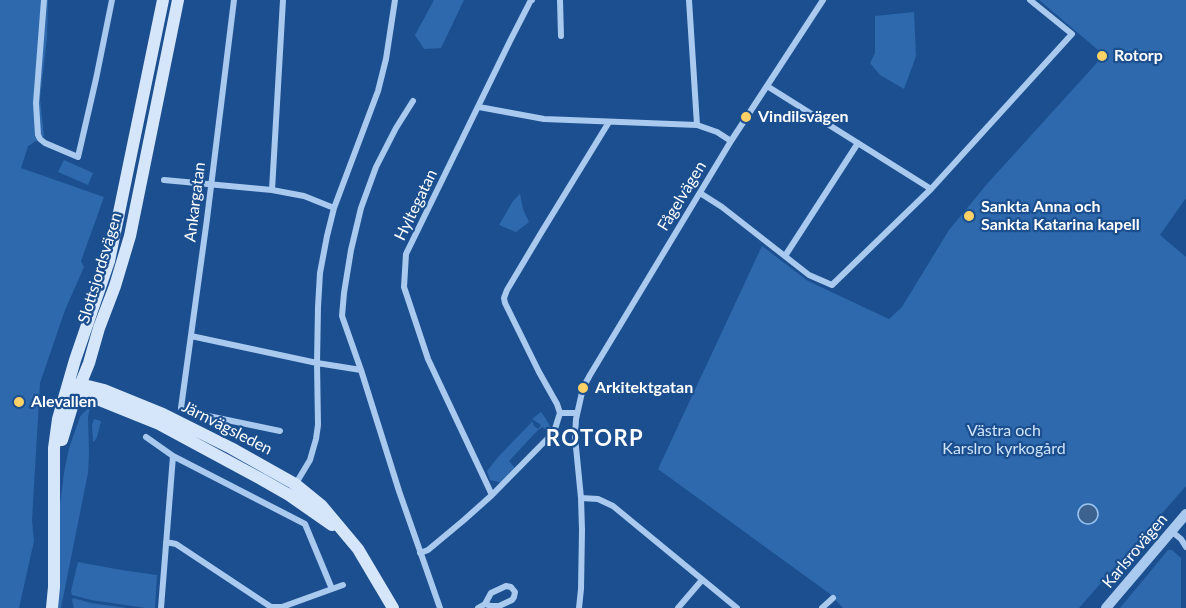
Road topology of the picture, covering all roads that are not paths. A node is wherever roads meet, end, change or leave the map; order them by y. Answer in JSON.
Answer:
{"nodes":[{"id":1,"x":44,"y":0,"type":"edge"},
{"id":2,"x":112,"y":0,"type":"edge"},
{"id":3,"x":163,"y":0,"type":"edge"},
{"id":4,"x":178,"y":0,"type":"edge"},
{"id":5,"x":234,"y":0,"type":"edge"},
{"id":6,"x":283,"y":0,"type":"edge"},
{"id":7,"x":395,"y":0,"type":"edge"},
{"id":8,"x":532,"y":0,"type":"edge"},
{"id":9,"x":560,"y":0,"type":"edge"},
{"id":10,"x":689,"y":0,"type":"edge"},
{"id":11,"x":823,"y":0,"type":"edge"},
{"id":12,"x":1030,"y":0,"type":"edge"},
{"id":13,"x":561,"y":36,"type":"dead end"},
{"id":14,"x":767,"y":86,"type":"junction"},
{"id":15,"x":413,"y":101,"type":"dead end"},
{"id":16,"x":478,"y":107,"type":"junction"},
{"id":17,"x":609,"y":122,"type":"junction"},
{"id":18,"x":697,"y":125,"type":"junction"},
{"id":19,"x":731,"y":141,"type":"junction"},
{"id":20,"x":858,"y":143,"type":"junction"},
{"id":21,"x":164,"y":180,"type":"dead end"},
{"id":22,"x":211,"y":185,"type":"junction"},
{"id":23,"x":931,"y":189,"type":"junction"},
{"id":24,"x":272,"y":190,"type":"junction"},
{"id":25,"x":700,"y":193,"type":"junction"},
{"id":26,"x":334,"y":208,"type":"junction"},
{"id":27,"x":785,"y":256,"type":"junction"},
{"id":28,"x":191,"y":336,"type":"junction"},
{"id":29,"x":75,"y":360,"type":"junction"},
{"id":30,"x":89,"y":363,"type":"junction"},
{"id":31,"x":317,"y":363,"type":"junction"},
{"id":32,"x":361,"y":370,"type":"junction"},
{"id":33,"x":79,"y":386,"type":"junction"},
{"id":34,"x":102,"y":395,"type":"junction"},
{"id":35,"x":63,"y":399,"type":"junction"},
{"id":36,"x":560,"y":413,"type":"junction"},
{"id":37,"x":577,"y":413,"type":"junction"},
{"id":38,"x":64,"y":430,"type":"junction"},
{"id":39,"x":280,"y":431,"type":"dead end"},
{"id":40,"x":146,"y":437,"type":"dead end"},
{"id":41,"x":173,"y":456,"type":"junction"},
{"id":42,"x":292,"y":489,"type":"junction"},
{"id":43,"x":492,"y":495,"type":"junction"},
{"id":44,"x":581,"y":498,"type":"junction"},
{"id":45,"x":54,"y":507,"type":"junction"},
{"id":46,"x":1186,"y":514,"type":"edge"},
{"id":47,"x":1171,"y":531,"type":"junction"},
{"id":48,"x":166,"y":542,"type":"junction"},
{"id":49,"x":1186,"y":547,"type":"edge"},
{"id":50,"x":420,"y":553,"type":"junction"},
{"id":51,"x":702,"y":580,"type":"junction"},
{"id":52,"x":343,"y":585,"type":"dead end"},
{"id":53,"x":332,"y":589,"type":"junction"},
{"id":54,"x":833,"y":598,"type":"dead end"},
{"id":55,"x":485,"y":604,"type":"junction"},
{"id":56,"x":52,"y":608,"type":"edge"},
{"id":57,"x":160,"y":608,"type":"edge"},
{"id":58,"x":393,"y":608,"type":"edge"},
{"id":59,"x":440,"y":608,"type":"edge"},
{"id":60,"x":478,"y":608,"type":"edge"},
{"id":61,"x":579,"y":608,"type":"edge"},
{"id":62,"x":678,"y":608,"type":"edge"},
{"id":63,"x":737,"y":608,"type":"edge"},
{"id":64,"x":822,"y":608,"type":"edge"},
{"id":65,"x":1106,"y":608,"type":"edge"}],
"edges":[{"from":1,"to":2,"type":"street"},
{"from":3,"to":29,"type":"main road","name":"Slottsjordsvägen"},
{"from":4,"to":30,"type":"main road","name":"Slottsjordsvägen"},
{"from":5,"to":22,"type":"street","name":"Ankargatan"},
{"from":6,"to":24,"type":"street"},
{"from":7,"to":26,"type":"street"},
{"from":8,"to":16,"type":"street","name":"Hyltegatan"},
{"from":9,"to":13,"type":"street"},
{"from":10,"to":18,"type":"street"},
{"from":11,"to":14,"type":"street","name":"Fågelvägen"},
{"from":12,"to":23,"type":"street"},
{"from":14,"to":19,"type":"street","name":"Fågelvägen"},
{"from":14,"to":20,"type":"street"},
{"from":15,"to":32,"type":"street"},
{"from":16,"to":17,"type":"street"},
{"from":16,"to":43,"type":"street","name":"Hyltegatan"},
{"from":17,"to":18,"type":"street"},
{"from":17,"to":36,"type":"street"},
{"from":18,"to":19,"type":"street"},
{"from":19,"to":25,"type":"street","name":"Fågelvägen"},
{"from":20,"to":23,"type":"street"},
{"from":20,"to":27,"type":"street"},
{"from":21,"to":22,"type":"street"},
{"from":22,"to":24,"type":"street"},
{"from":22,"to":28,"type":"street","name":"Ankargatan"},
{"from":23,"to":27,"type":"street"},
{"from":24,"to":26,"type":"street"},
{"from":25,"to":27,"type":"street"},
{"from":25,"to":37,"type":"street","name":"Fågelvägen"},
{"from":26,"to":31,"type":"street"},
{"from":28,"to":31,"type":"street"},
{"from":28,"to":39,"type":"street","name":"Ankargatan"},
{"from":29,"to":33,"type":"main road"},
{"from":29,"to":35,"type":"main road","name":"Slottsjordsvägen"},
{"from":30,"to":33,"type":"main road","name":"Slottsjordsvägen"},
{"from":30,"to":34,"type":"main road"},
{"from":31,"to":32,"type":"street"},
{"from":31,"to":42,"type":"street"},
{"from":32,"to":50,"type":"street"},
{"from":33,"to":34,"type":"main road","name":"Järnvägsleden"},
{"from":33,"to":35,"type":"main road"},
{"from":33,"to":38,"type":"main road","name":"Slottsjordsvägen"},
{"from":34,"to":38,"type":"main road"},
{"from":34,"to":42,"type":"main road","name":"Järnvägsleden"},
{"from":35,"to":45,"type":"main road","name":"Slottsjordsvägen"},
{"from":36,"to":37,"type":"street"},
{"from":36,"to":43,"type":"street"},
{"from":37,"to":44,"type":"street","name":"Fågelvägen"},
{"from":38,"to":45,"type":"main road","name":"Slottsjordsvägen"},
{"from":40,"to":41,"type":"street"},
{"from":41,"to":48,"type":"street"},
{"from":41,"to":53,"type":"street"},
{"from":42,"to":58,"type":"main road","name":"Järnvägsleden"},
{"from":43,"to":50,"type":"street"},
{"from":44,"to":51,"type":"street"},
{"from":44,"to":61,"type":"street","name":"Fågelvägen"},
{"from":45,"to":56,"type":"main road","name":"Slottsjordsvägen"},
{"from":46,"to":47,"type":"street","name":"Karlsrovägen"},
{"from":47,"to":49,"type":"street"},
{"from":47,"to":65,"type":"street","name":"Karlsrovägen"},
{"from":48,"to":53,"type":"street"},
{"from":48,"to":57,"type":"street"},
{"from":50,"to":59,"type":"street"},
{"from":51,"to":62,"type":"street"},
{"from":51,"to":63,"type":"street"},
{"from":52,"to":53,"type":"street"},
{"from":54,"to":64,"type":"street"},
{"from":55,"to":55,"type":"street"},
{"from":55,"to":60,"type":"street"}]}
